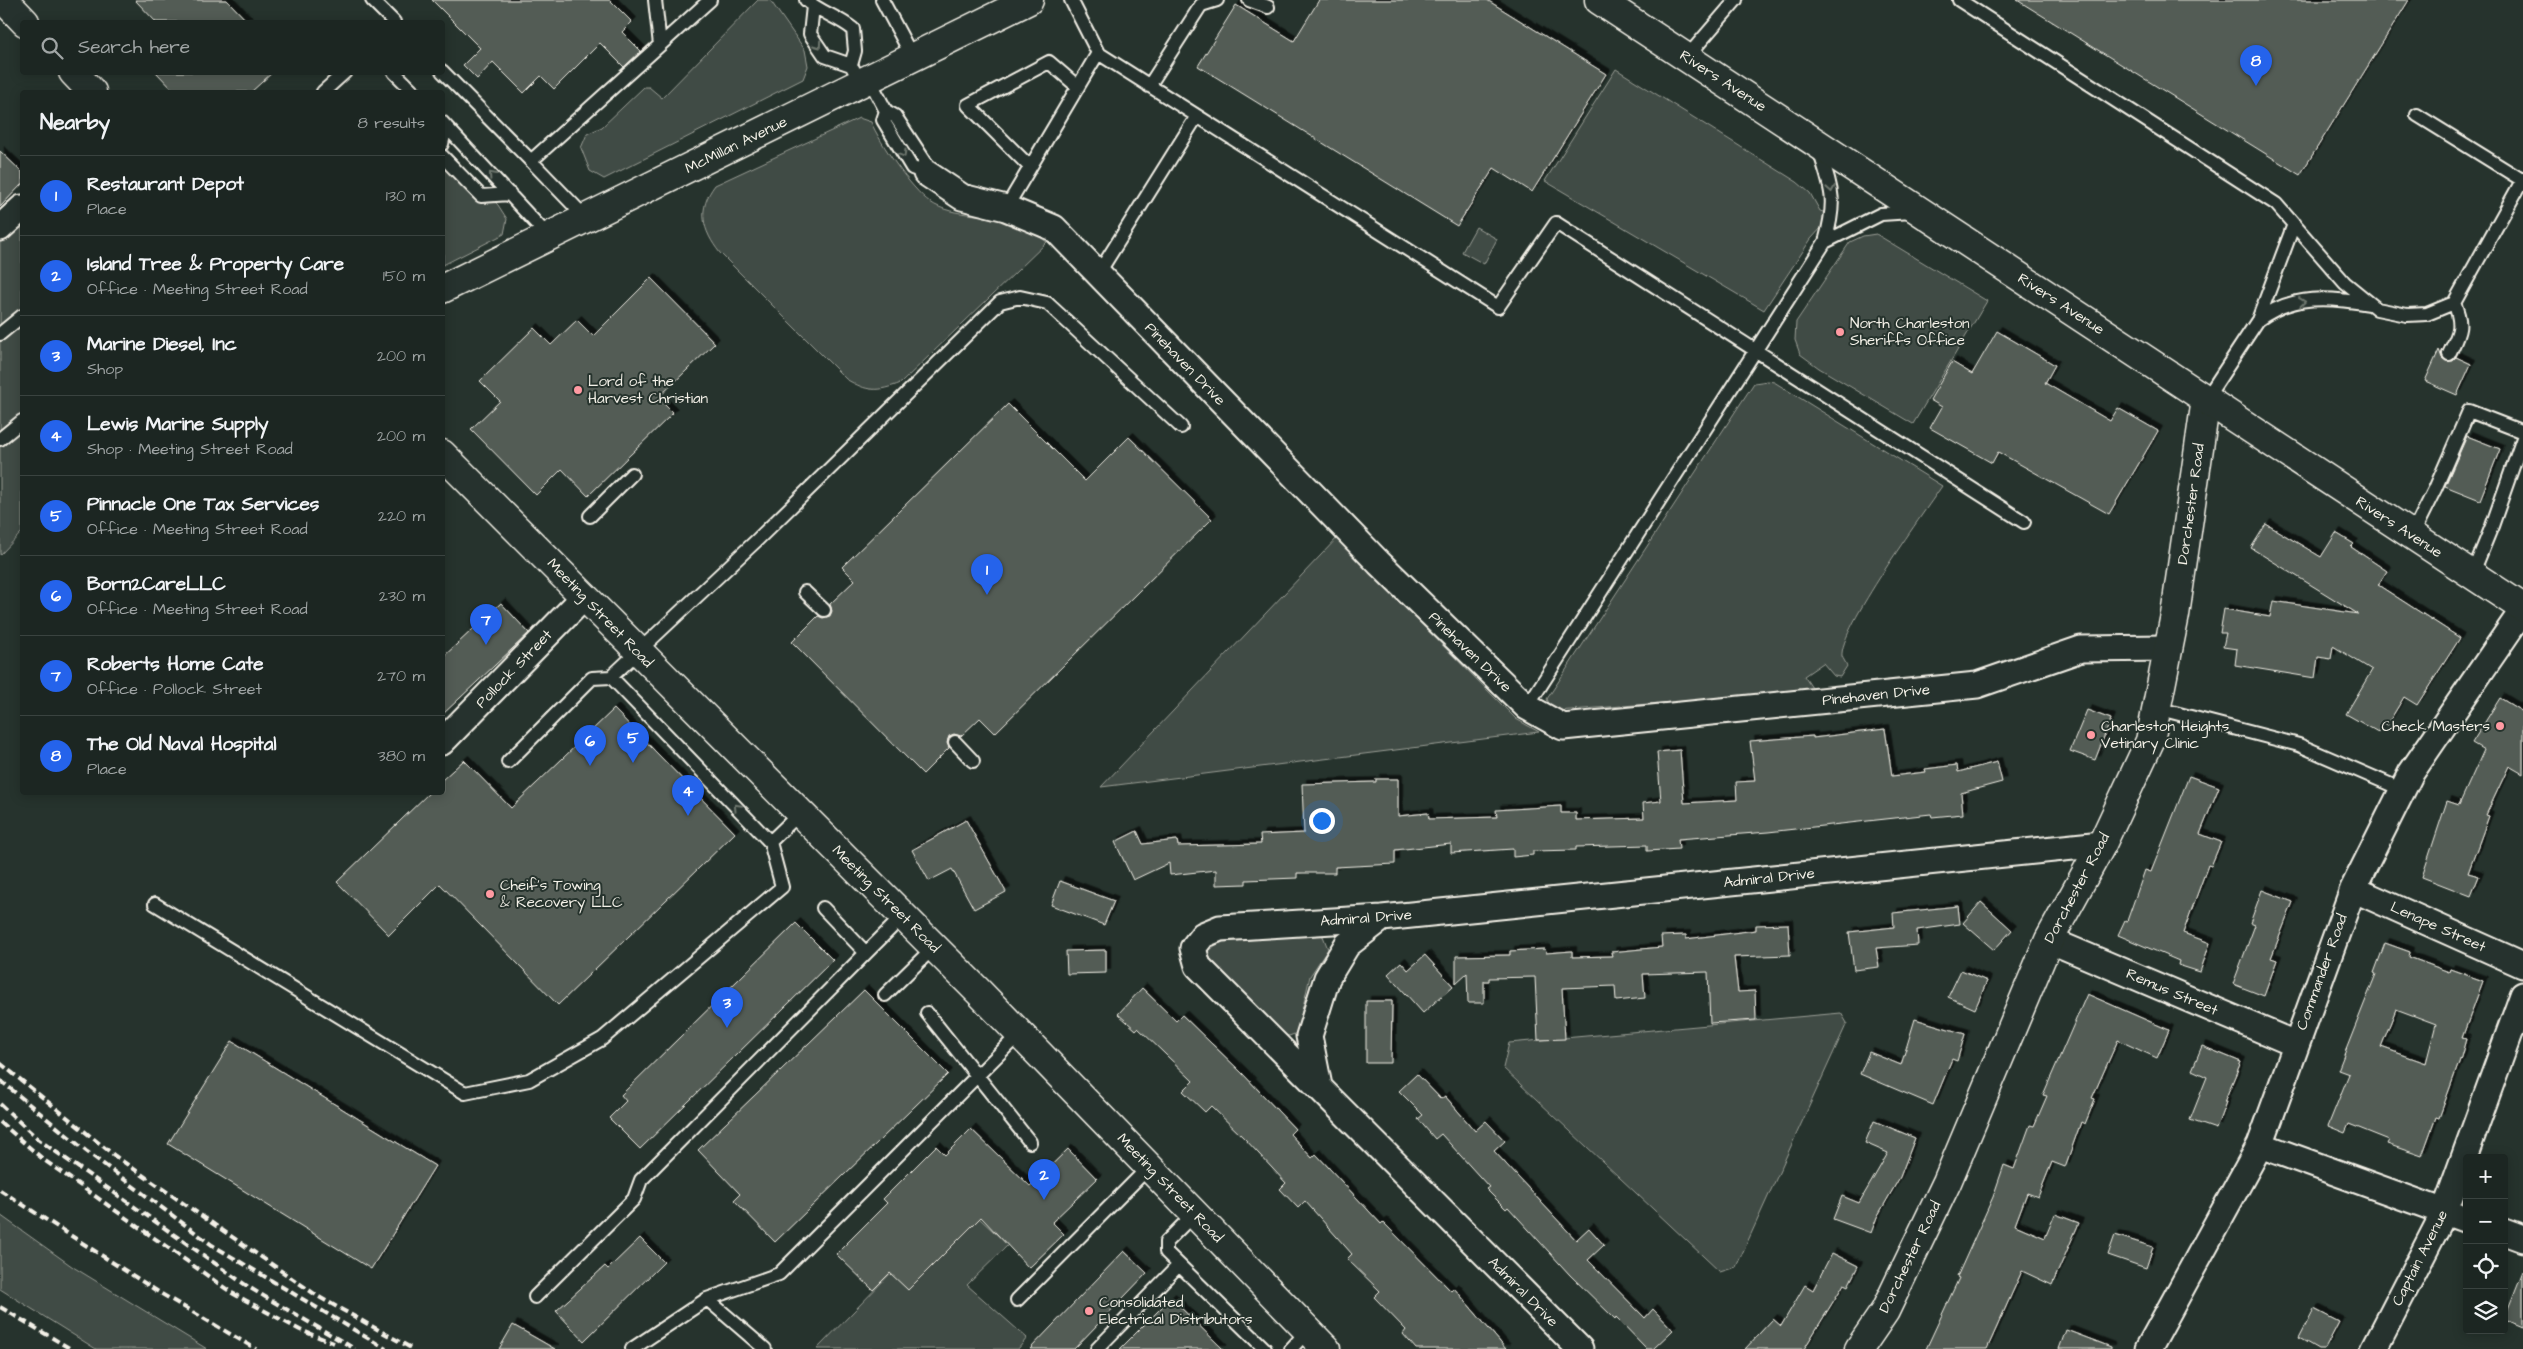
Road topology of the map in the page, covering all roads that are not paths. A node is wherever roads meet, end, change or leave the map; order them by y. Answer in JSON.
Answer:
{"nodes":[{"id":1,"x":372,"y":0,"type":"edge"},
{"id":2,"x":655,"y":0,"type":"edge"},
{"id":3,"x":710,"y":0,"type":"edge"},
{"id":4,"x":1029,"y":0,"type":"edge"},
{"id":5,"x":1071,"y":0,"type":"edge"},
{"id":6,"x":1217,"y":0,"type":"edge"},
{"id":7,"x":1249,"y":0,"type":"edge"},
{"id":8,"x":1599,"y":0,"type":"edge"},
{"id":9,"x":1736,"y":0,"type":"edge"},
{"id":10,"x":1959,"y":0,"type":"edge"},
{"id":11,"x":884,"y":1,"type":"edge"},
{"id":12,"x":809,"y":3,"type":"edge"},
{"id":13,"x":1268,"y":7,"type":"dead end"},
{"id":14,"x":392,"y":20,"type":"edge"},
{"id":15,"x":660,"y":45,"type":"junction"},
{"id":16,"x":1098,"y":54,"type":"junction"},
{"id":17,"x":1687,"y":57,"type":"junction"},
{"id":18,"x":913,"y":58,"type":"junction"},
{"id":19,"x":445,"y":74,"type":"edge"},
{"id":20,"x":76,"y":75,"type":"edge"},
{"id":21,"x":342,"y":75,"type":"edge"},
{"id":22,"x":397,"y":75,"type":"edge"},
{"id":23,"x":860,"y":76,"type":"junction"},
{"id":24,"x":1149,"y":86,"type":"junction"},
{"id":25,"x":1078,"y":87,"type":"junction"},
{"id":26,"x":90,"y":90,"type":"edge"},
{"id":27,"x":325,"y":90,"type":"edge"},
{"id":28,"x":412,"y":90,"type":"edge"},
{"id":29,"x":2416,"y":115,"type":"dead end"},
{"id":30,"x":1197,"y":116,"type":"junction"},
{"id":31,"x":445,"y":125,"type":"edge"},
{"id":32,"x":1817,"y":143,"type":"junction"},
{"id":33,"x":445,"y":159,"type":"edge"},
{"id":34,"x":531,"y":161,"type":"junction"},
{"id":35,"x":1030,"y":168,"type":"junction"},
{"id":36,"x":926,"y":173,"type":"joint"},
{"id":37,"x":2523,"y":179,"type":"edge"},
{"id":38,"x":510,"y":194,"type":"junction"},
{"id":39,"x":1006,"y":208,"type":"junction"},
{"id":40,"x":20,"y":210,"type":"edge"},
{"id":41,"x":1921,"y":211,"type":"junction"},
{"id":42,"x":586,"y":218,"type":"junction"},
{"id":43,"x":2294,"y":224,"type":"junction"},
{"id":44,"x":0,"y":228,"type":"edge"},
{"id":45,"x":549,"y":236,"type":"junction"},
{"id":46,"x":1825,"y":242,"type":"junction"},
{"id":47,"x":1098,"y":274,"type":"junction"},
{"id":48,"x":445,"y":288,"type":"edge"},
{"id":49,"x":2454,"y":303,"type":"junction"},
{"id":50,"x":2372,"y":304,"type":"junction"},
{"id":51,"x":20,"y":318,"type":"edge"},
{"id":52,"x":2258,"y":320,"type":"junction"},
{"id":53,"x":0,"y":334,"type":"edge"},
{"id":54,"x":1756,"y":352,"type":"junction"},
{"id":55,"x":2450,"y":354,"type":"dead end"},
{"id":56,"x":2206,"y":399,"type":"junction"},
{"id":57,"x":20,"y":423,"type":"edge"},
{"id":58,"x":1181,"y":427,"type":"dead end"},
{"id":59,"x":2523,"y":432,"type":"edge"},
{"id":60,"x":0,"y":438,"type":"edge"},
{"id":61,"x":2523,"y":438,"type":"edge"},
{"id":62,"x":445,"y":457,"type":"edge"},
{"id":63,"x":632,"y":474,"type":"dead end"},
{"id":64,"x":590,"y":516,"type":"dead end"},
{"id":65,"x":2024,"y":522,"type":"dead end"},
{"id":66,"x":2412,"y":535,"type":"junction"},
{"id":67,"x":2472,"y":575,"type":"junction"},
{"id":68,"x":805,"y":592,"type":"dead end"},
{"id":69,"x":585,"y":596,"type":"junction"},
{"id":70,"x":2523,"y":609,"type":"edge"},
{"id":71,"x":824,"y":610,"type":"dead end"},
{"id":72,"x":2168,"y":648,"type":"junction"},
{"id":73,"x":638,"y":652,"type":"junction"},
{"id":74,"x":611,"y":677,"type":"junction"},
{"id":75,"x":1527,"y":707,"type":"junction"},
{"id":76,"x":2156,"y":708,"type":"junction"},
{"id":77,"x":445,"y":739,"type":"edge"},
{"id":78,"x":955,"y":742,"type":"dead end"},
{"id":79,"x":973,"y":761,"type":"dead end"},
{"id":80,"x":508,"y":762,"type":"dead end"},
{"id":81,"x":2403,"y":790,"type":"junction"},
{"id":82,"x":800,"y":813,"type":"junction"},
{"id":83,"x":770,"y":842,"type":"junction"},
{"id":84,"x":2102,"y":844,"type":"junction"},
{"id":85,"x":2353,"y":889,"type":"junction"},
{"id":86,"x":155,"y":904,"type":"dead end"},
{"id":87,"x":823,"y":908,"type":"dead end"},
{"id":88,"x":904,"y":916,"type":"junction"},
{"id":89,"x":1382,"y":918,"type":"junction"},
{"id":90,"x":2049,"y":940,"type":"junction"},
{"id":91,"x":934,"y":947,"type":"junction"},
{"id":92,"x":866,"y":954,"type":"junction"},
{"id":93,"x":2523,"y":965,"type":"edge"},
{"id":94,"x":886,"y":995,"type":"dead end"},
{"id":95,"x":2523,"y":995,"type":"edge"},
{"id":96,"x":927,"y":1013,"type":"dead end"},
{"id":97,"x":1019,"y":1034,"type":"junction"},
{"id":98,"x":2295,"y":1044,"type":"junction"},
{"id":99,"x":977,"y":1076,"type":"junction"},
{"id":100,"x":1319,"y":1086,"type":"junction"},
{"id":101,"x":1030,"y":1142,"type":"dead end"},
{"id":102,"x":2260,"y":1145,"type":"junction"},
{"id":103,"x":1149,"y":1167,"type":"junction"},
{"id":104,"x":1194,"y":1214,"type":"junction"},
{"id":105,"x":2456,"y":1217,"type":"edge"},
{"id":106,"x":2508,"y":1233,"type":"edge"},
{"id":107,"x":2523,"y":1239,"type":"edge"},
{"id":108,"x":1179,"y":1265,"type":"junction"},
{"id":109,"x":535,"y":1297,"type":"dead end"},
{"id":110,"x":707,"y":1299,"type":"junction"},
{"id":111,"x":1017,"y":1300,"type":"dead end"},
{"id":112,"x":1308,"y":1343,"type":"edge"},
{"id":113,"x":632,"y":1349,"type":"edge"},
{"id":114,"x":765,"y":1349,"type":"edge"},
{"id":115,"x":1097,"y":1349,"type":"edge"},
{"id":116,"x":1265,"y":1349,"type":"edge"},
{"id":117,"x":1580,"y":1349,"type":"edge"},
{"id":118,"x":1859,"y":1349,"type":"edge"},
{"id":119,"x":2148,"y":1349,"type":"edge"},
{"id":120,"x":2374,"y":1349,"type":"edge"}],
"edges":[{"from":1,"to":14,"type":"lane"},
{"from":2,"to":15,"type":"lane"},
{"from":3,"to":15,"type":"lane"},
{"from":4,"to":18,"type":"main road","name":"McMillan Avenue"},
{"from":5,"to":16,"type":"lane"},
{"from":6,"to":24,"type":"lane"},
{"from":7,"to":13,"type":"lane"},
{"from":8,"to":17,"type":"main road","name":"Rivers Avenue"},
{"from":9,"to":17,"type":"lane"},
{"from":10,"to":43,"type":"lane"},
{"from":11,"to":18,"type":"lane"},
{"from":12,"to":23,"type":"lane","one_way":true},
{"from":12,"to":23,"type":"lane"},
{"from":15,"to":34,"type":"lane"},
{"from":16,"to":24,"type":"lane"},
{"from":16,"to":25,"type":"lane"},
{"from":17,"to":32,"type":"main road","name":"Rivers Avenue"},
{"from":18,"to":23,"type":"main road","name":"McMillan Avenue"},
{"from":19,"to":34,"type":"lane"},
{"from":20,"to":26,"type":"main road"},
{"from":21,"to":27,"type":"lane"},
{"from":22,"to":28,"type":"lane"},
{"from":23,"to":36,"type":"lane"},
{"from":23,"to":42,"type":"main road","name":"McMillan Avenue"},
{"from":24,"to":30,"type":"lane"},
{"from":25,"to":35,"type":"lane"},
{"from":25,"to":35,"type":"lane"},
{"from":29,"to":37,"type":"lane"},
{"from":30,"to":47,"type":"lane"},
{"from":30,"to":54,"type":"lane"},
{"from":38,"to":31,"type":"lane","one_way":true},
{"from":32,"to":41,"type":"main road","name":"Rivers Avenue"},
{"from":32,"to":46,"type":"lane","one_way":true},
{"from":33,"to":38,"type":"lane"},
{"from":34,"to":42,"type":"lane"},
{"from":35,"to":39,"type":"lane"},
{"from":36,"to":39,"type":"street","name":"Pinehaven Drive"},
{"from":37,"to":49,"type":"lane"},
{"from":38,"to":45,"type":"lane"},
{"from":39,"to":47,"type":"street","name":"Pinehaven Drive"},
{"from":40,"to":44,"type":"street"},
{"from":41,"to":46,"type":"lane"},
{"from":41,"to":56,"type":"main road","name":"Rivers Avenue"},
{"from":42,"to":45,"type":"main road","name":"McMillan Avenue"},
{"from":43,"to":50,"type":"lane"},
{"from":43,"to":52,"type":"lane"},
{"from":45,"to":48,"type":"main road","name":"McMillan Avenue"},
{"from":46,"to":54,"type":"lane"},
{"from":47,"to":75,"type":"street","name":"Pinehaven Drive"},
{"from":49,"to":50,"type":"lane"},
{"from":49,"to":55,"type":"lane"},
{"from":52,"to":50,"type":"lane","one_way":true},
{"from":51,"to":53,"type":"lane"},
{"from":52,"to":56,"type":"lane"},
{"from":54,"to":65,"type":"lane"},
{"from":54,"to":75,"type":"lane"},
{"from":56,"to":66,"type":"main road","name":"Rivers Avenue"},
{"from":56,"to":72,"type":"main road","name":"Dorchester Road"},
{"from":57,"to":60,"type":"lane"},
{"from":58,"to":73,"type":"lane"},
{"from":59,"to":66,"type":"lane"},
{"from":61,"to":67,"type":"lane"},
{"from":62,"to":69,"type":"main road","name":"Meeting Street Road"},
{"from":63,"to":64,"type":"lane"},
{"from":66,"to":67,"type":"main road","name":"Rivers Avenue"},
{"from":67,"to":70,"type":"main road","name":"Rivers Avenue"},
{"from":68,"to":71,"type":"lane"},
{"from":69,"to":73,"type":"main road","name":"Meeting Street Road"},
{"from":69,"to":77,"type":"street","name":"Pollock Street"},
{"from":70,"to":81,"type":"street","name":"Commander Road"},
{"from":72,"to":75,"type":"street","name":"Pinehaven Drive"},
{"from":72,"to":76,"type":"main road","name":"Dorchester Road"},
{"from":73,"to":74,"type":"lane"},
{"from":73,"to":82,"type":"main road","name":"Meeting Street Road"},
{"from":74,"to":80,"type":"lane"},
{"from":83,"to":74,"type":"lane","one_way":true},
{"from":76,"to":81,"type":"lane"},
{"from":76,"to":84,"type":"main road","name":"Dorchester Road"},
{"from":78,"to":79,"type":"lane"},
{"from":81,"to":85,"type":"street","name":"Commander Road"},
{"from":82,"to":83,"type":"lane"},
{"from":82,"to":88,"type":"main road","name":"Meeting Street Road"},
{"from":83,"to":86,"type":"lane"},
{"from":84,"to":89,"type":"street","name":"Admiral Drive"},
{"from":84,"to":90,"type":"main road","name":"Dorchester Road"},
{"from":85,"to":93,"type":"street","name":"Lenape Street"},
{"from":85,"to":98,"type":"street","name":"Commander Road"},
{"from":87,"to":92,"type":"lane"},
{"from":88,"to":91,"type":"main road","name":"Meeting Street Road"},
{"from":88,"to":92,"type":"lane"},
{"from":89,"to":100,"type":"street"},
{"from":89,"to":100,"type":"street","name":"Admiral Drive"},
{"from":90,"to":98,"type":"street","name":"Remus Street"},
{"from":90,"to":118,"type":"main road","name":"Dorchester Road"},
{"from":91,"to":94,"type":"lane"},
{"from":91,"to":97,"type":"main road","name":"Meeting Street Road"},
{"from":92,"to":109,"type":"lane"},
{"from":95,"to":105,"type":"street","name":"Captain Avenue"},
{"from":96,"to":99,"type":"lane"},
{"from":97,"to":99,"type":"lane"},
{"from":97,"to":103,"type":"main road","name":"Meeting Street Road"},
{"from":98,"to":102,"type":"street","name":"Commander Road"},
{"from":99,"to":101,"type":"lane"},
{"from":99,"to":110,"type":"lane"},
{"from":100,"to":117,"type":"street","name":"Admiral Drive"},
{"from":102,"to":105,"type":"street"},
{"from":102,"to":119,"type":"street","name":"Commander Road"},
{"from":103,"to":104,"type":"main road","name":"Meeting Street Road"},
{"from":103,"to":111,"type":"lane"},
{"from":104,"to":108,"type":"lane"},
{"from":104,"to":112,"type":"main road","name":"Meeting Street Road"},
{"from":105,"to":120,"type":"street","name":"Captain Avenue"},
{"from":106,"to":107,"type":"street"},
{"from":108,"to":115,"type":"lane"},
{"from":108,"to":116,"type":"lane"},
{"from":110,"to":113,"type":"lane"},
{"from":110,"to":114,"type":"lane"}]}
